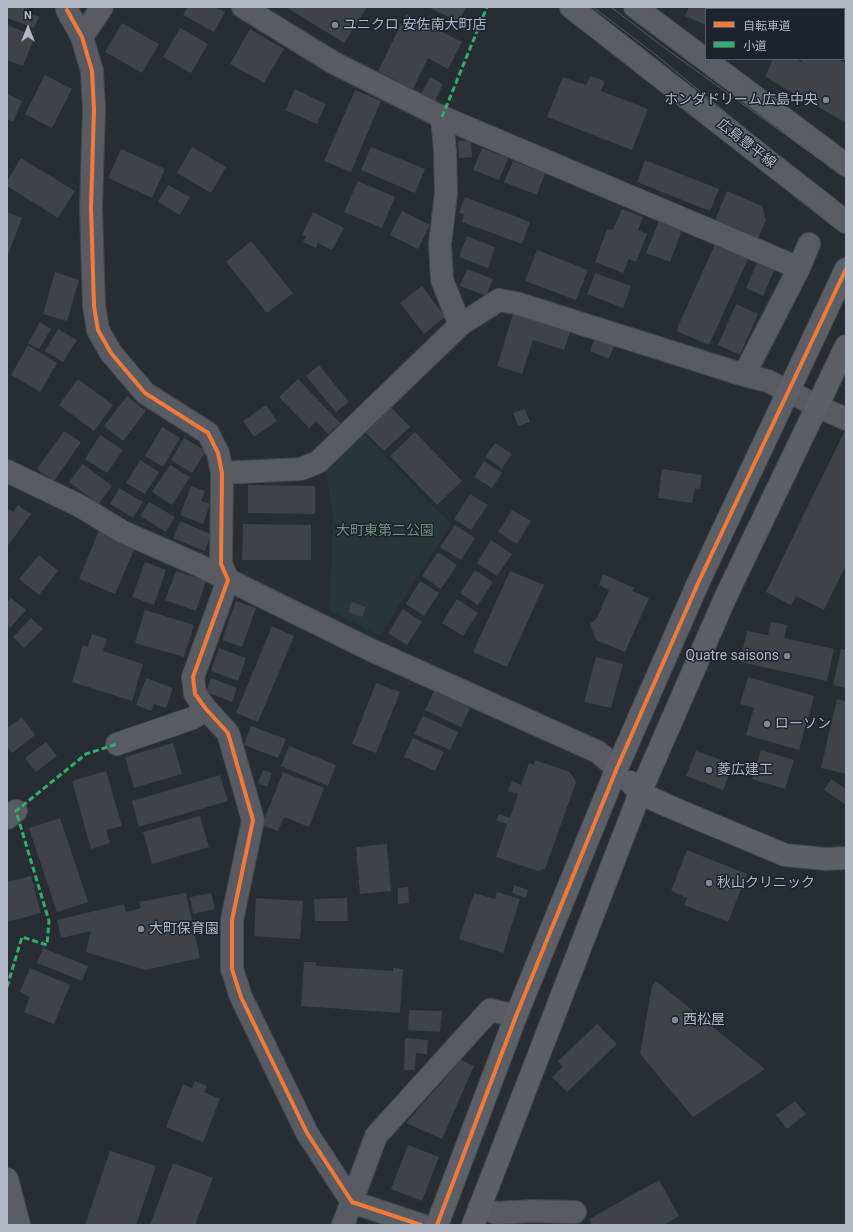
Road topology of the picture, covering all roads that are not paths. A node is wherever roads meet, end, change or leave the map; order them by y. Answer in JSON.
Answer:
{"nodes":[{"id":1,"x":102,"y":7,"type":"edge"},
{"id":2,"x":243,"y":7,"type":"edge"},
{"id":3,"x":571,"y":7,"type":"edge"},
{"id":4,"x":635,"y":7,"type":"edge"},
{"id":5,"x":67,"y":10,"type":"dead end"},
{"id":6,"x":82,"y":37,"type":"junction"},
{"id":7,"x":705,"y":59,"type":"edge"},
{"id":8,"x":706,"y":60,"type":"edge"},
{"id":9,"x":442,"y":117,"type":"junction"},
{"id":10,"x":846,"y":165,"type":"edge"},
{"id":11,"x":846,"y":222,"type":"edge"},
{"id":12,"x":809,"y":244,"type":"dead end"},
{"id":13,"x":799,"y":268,"type":"junction"},
{"id":14,"x":846,"y":269,"type":"edge"},
{"id":15,"x":460,"y":325,"type":"junction"},
{"id":16,"x":846,"y":346,"type":"edge"},
{"id":17,"x":744,"y":375,"type":"junction"},
{"id":18,"x":788,"y":392,"type":"junction"},
{"id":19,"x":817,"y":406,"type":"junction"},
{"id":20,"x":846,"y":419,"type":"edge"},
{"id":21,"x":7,"y":471,"type":"edge"},
{"id":22,"x":222,"y":473,"type":"junction"},
{"id":23,"x":228,"y":580,"type":"junction"},
{"id":24,"x":206,"y":709,"type":"junction"},
{"id":25,"x":116,"y":744,"type":"dead end"},
{"id":26,"x":617,"y":768,"type":"junction"},
{"id":27,"x":640,"y":793,"type":"junction"},
{"id":28,"x":846,"y":858,"type":"edge"},
{"id":29,"x":516,"y":1016,"type":"junction"},
{"id":30,"x":7,"y":1179,"type":"edge"},
{"id":31,"x":352,"y":1202,"type":"junction"},
{"id":32,"x":575,"y":1212,"type":"dead end"},
{"id":33,"x":476,"y":1216,"type":"edge"},
{"id":34,"x":19,"y":1225,"type":"edge"},
{"id":35,"x":343,"y":1225,"type":"edge"},
{"id":36,"x":421,"y":1225,"type":"edge"},
{"id":37,"x":437,"y":1225,"type":"edge"}],
"edges":[{"from":1,"to":6,"type":"street"},
{"from":2,"to":9,"type":"street"},
{"from":3,"to":11,"type":"main road","name":"広島豊平線"},
{"from":4,"to":7,"type":"main road"},
{"from":5,"to":6,"type":"street"},
{"from":6,"to":22,"type":"street"},
{"from":8,"to":10,"type":"main road"},
{"from":9,"to":13,"type":"street"},
{"from":9,"to":15,"type":"street"},
{"from":12,"to":13,"type":"street"},
{"from":13,"to":17,"type":"street"},
{"from":14,"to":18,"type":"street"},
{"from":15,"to":17,"type":"street"},
{"from":15,"to":22,"type":"street"},
{"from":16,"to":19,"type":"street"},
{"from":17,"to":18,"type":"street"},
{"from":18,"to":19,"type":"street"},
{"from":18,"to":26,"type":"street"},
{"from":19,"to":20,"type":"street"},
{"from":19,"to":27,"type":"street"},
{"from":21,"to":23,"type":"street"},
{"from":22,"to":23,"type":"street"},
{"from":23,"to":24,"type":"street"},
{"from":23,"to":26,"type":"street"},
{"from":24,"to":25,"type":"street"},
{"from":24,"to":31,"type":"street"},
{"from":26,"to":27,"type":"street"},
{"from":26,"to":29,"type":"street"},
{"from":27,"to":28,"type":"street"},
{"from":27,"to":33,"type":"street"},
{"from":29,"to":31,"type":"street"},
{"from":29,"to":37,"type":"street"},
{"from":30,"to":34,"type":"main road"},
{"from":31,"to":35,"type":"street"},
{"from":31,"to":36,"type":"street"},
{"from":32,"to":33,"type":"street"}]}
